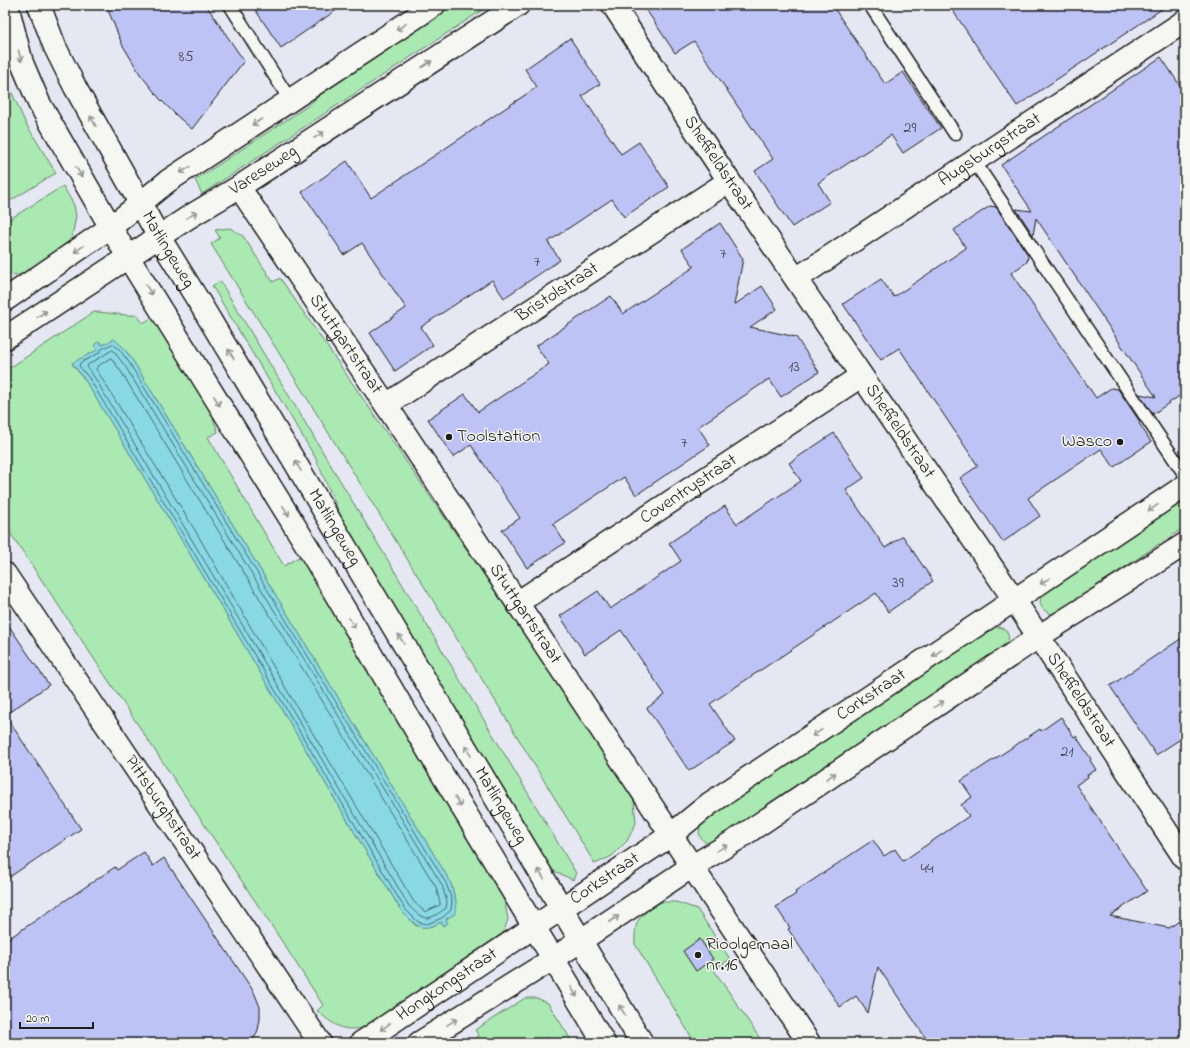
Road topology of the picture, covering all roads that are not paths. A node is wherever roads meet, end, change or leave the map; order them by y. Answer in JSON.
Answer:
{"nodes":[{"id":1,"x":7,"y":5,"type":"edge"},
{"id":2,"x":39,"y":5,"type":"edge"},
{"id":3,"x":230,"y":5,"type":"edge"},
{"id":4,"x":434,"y":5,"type":"edge"},
{"id":5,"x":518,"y":5,"type":"edge"},
{"id":6,"x":613,"y":5,"type":"edge"},
{"id":7,"x":870,"y":5,"type":"edge"},
{"id":8,"x":1185,"y":21,"type":"edge"},
{"id":9,"x":290,"y":100,"type":"junction"},
{"id":10,"x":955,"y":134,"type":"dead end"},
{"id":11,"x":974,"y":160,"type":"junction"},
{"id":12,"x":729,"y":181,"type":"junction"},
{"id":13,"x":239,"y":187,"type":"junction"},
{"id":14,"x":140,"y":203,"type":"junction"},
{"id":15,"x":111,"y":227,"type":"junction"},
{"id":16,"x":159,"y":237,"type":"junction"},
{"id":17,"x":128,"y":257,"type":"junction"},
{"id":18,"x":796,"y":279,"type":"junction"},
{"id":19,"x":5,"y":300,"type":"edge"},
{"id":20,"x":6,"y":334,"type":"edge"},
{"id":21,"x":861,"y":376,"type":"junction"},
{"id":22,"x":386,"y":405,"type":"junction"},
{"id":23,"x":1185,"y":475,"type":"edge"},
{"id":24,"x":1185,"y":486,"type":"edge"},
{"id":25,"x":1185,"y":544,"type":"edge"},
{"id":26,"x":5,"y":574,"type":"edge"},
{"id":27,"x":1015,"y":601,"type":"junction"},
{"id":28,"x":517,"y":603,"type":"junction"},
{"id":29,"x":1038,"y":637,"type":"junction"},
{"id":30,"x":671,"y":835,"type":"junction"},
{"id":31,"x":1185,"y":859,"type":"edge"},
{"id":32,"x":691,"y":867,"type":"junction"},
{"id":33,"x":561,"y":908,"type":"junction"},
{"id":34,"x":533,"y":927,"type":"junction"},
{"id":35,"x":581,"y":941,"type":"junction"},
{"id":36,"x":553,"y":959,"type":"junction"},
{"id":37,"x":320,"y":1043,"type":"edge"},
{"id":38,"x":361,"y":1043,"type":"edge"},
{"id":39,"x":419,"y":1043,"type":"edge"},
{"id":40,"x":604,"y":1043,"type":"edge"},
{"id":41,"x":642,"y":1043,"type":"edge"},
{"id":42,"x":809,"y":1043,"type":"edge"}],
"edges":[{"from":1,"to":15,"type":"street","name":"Matlingeweg","one_way":true},
{"from":14,"to":2,"type":"street","name":"Matlingeweg","one_way":true},
{"from":3,"to":9,"type":"lane"},
{"from":4,"to":9,"type":"street","one_way":true},
{"from":13,"to":5,"type":"street","name":"Vareseweg","one_way":true},
{"from":6,"to":12,"type":"street","name":"Sheffieldstraat"},
{"from":7,"to":10,"type":"lane"},
{"from":8,"to":11,"type":"street","name":"Augsburgstraat"},
{"from":9,"to":14,"type":"street","one_way":true},
{"from":11,"to":18,"type":"street","name":"Augsburgstraat"},
{"from":11,"to":23,"type":"lane"},
{"from":12,"to":18,"type":"street","name":"Sheffieldstraat"},
{"from":12,"to":22,"type":"street","name":"Bristolstraat"},
{"from":16,"to":13,"type":"street","name":"Vareseweg","one_way":true},
{"from":13,"to":22,"type":"street","name":"Stuttgartstraat"},
{"from":14,"to":15,"type":"street"},
{"from":14,"to":16,"type":"street","name":"Matlingeweg"},
{"from":15,"to":17,"type":"street","name":"Matlingeweg"},
{"from":15,"to":19,"type":"street","one_way":true},
{"from":16,"to":17,"type":"street","name":"Vareseweg"},
{"from":33,"to":16,"type":"street","name":"Matlingeweg","one_way":true},
{"from":20,"to":17,"type":"street","name":"Vareseweg","one_way":true},
{"from":17,"to":34,"type":"street","name":"Matlingeweg","one_way":true},
{"from":18,"to":21,"type":"street","name":"Sheffieldstraat"},
{"from":21,"to":27,"type":"street","name":"Sheffieldstraat"},
{"from":21,"to":28,"type":"street","name":"Coventrystraat"},
{"from":22,"to":28,"type":"street","name":"Stuttgartstraat"},
{"from":24,"to":27,"type":"street","name":"Corkstraat","one_way":true},
{"from":25,"to":29,"type":"street","name":"Corkstraat"},
{"from":26,"to":37,"type":"street","name":"Pittsburghstraat"},
{"from":27,"to":29,"type":"street","name":"Sheffieldstraat"},
{"from":27,"to":30,"type":"street","name":"Corkstraat","one_way":true},
{"from":28,"to":30,"type":"street","name":"Stuttgartstraat"},
{"from":29,"to":31,"type":"street","name":"Sheffieldstraat"},
{"from":32,"to":29,"type":"street","name":"Corkstraat","one_way":true},
{"from":30,"to":32,"type":"street","name":"Stuttgartstraat"},
{"from":30,"to":33,"type":"street","name":"Corkstraat"},
{"from":35,"to":32,"type":"street","name":"Corkstraat","one_way":true},
{"from":32,"to":42,"type":"street","name":"Stuttgartstraat"},
{"from":33,"to":34,"type":"street","name":"Corkstraat"},
{"from":33,"to":35,"type":"street","name":"Matlingeweg"},
{"from":34,"to":36,"type":"street","name":"Matlingeweg"},
{"from":34,"to":38,"type":"street","name":"Hongkongstraat","one_way":true},
{"from":35,"to":36,"type":"street","name":"Corkstraat"},
{"from":41,"to":35,"type":"street","name":"Matlingeweg","one_way":true},
{"from":39,"to":36,"type":"street","name":"Hongkongstraat","one_way":true},
{"from":36,"to":40,"type":"street","name":"Matlingeweg","one_way":true}]}
